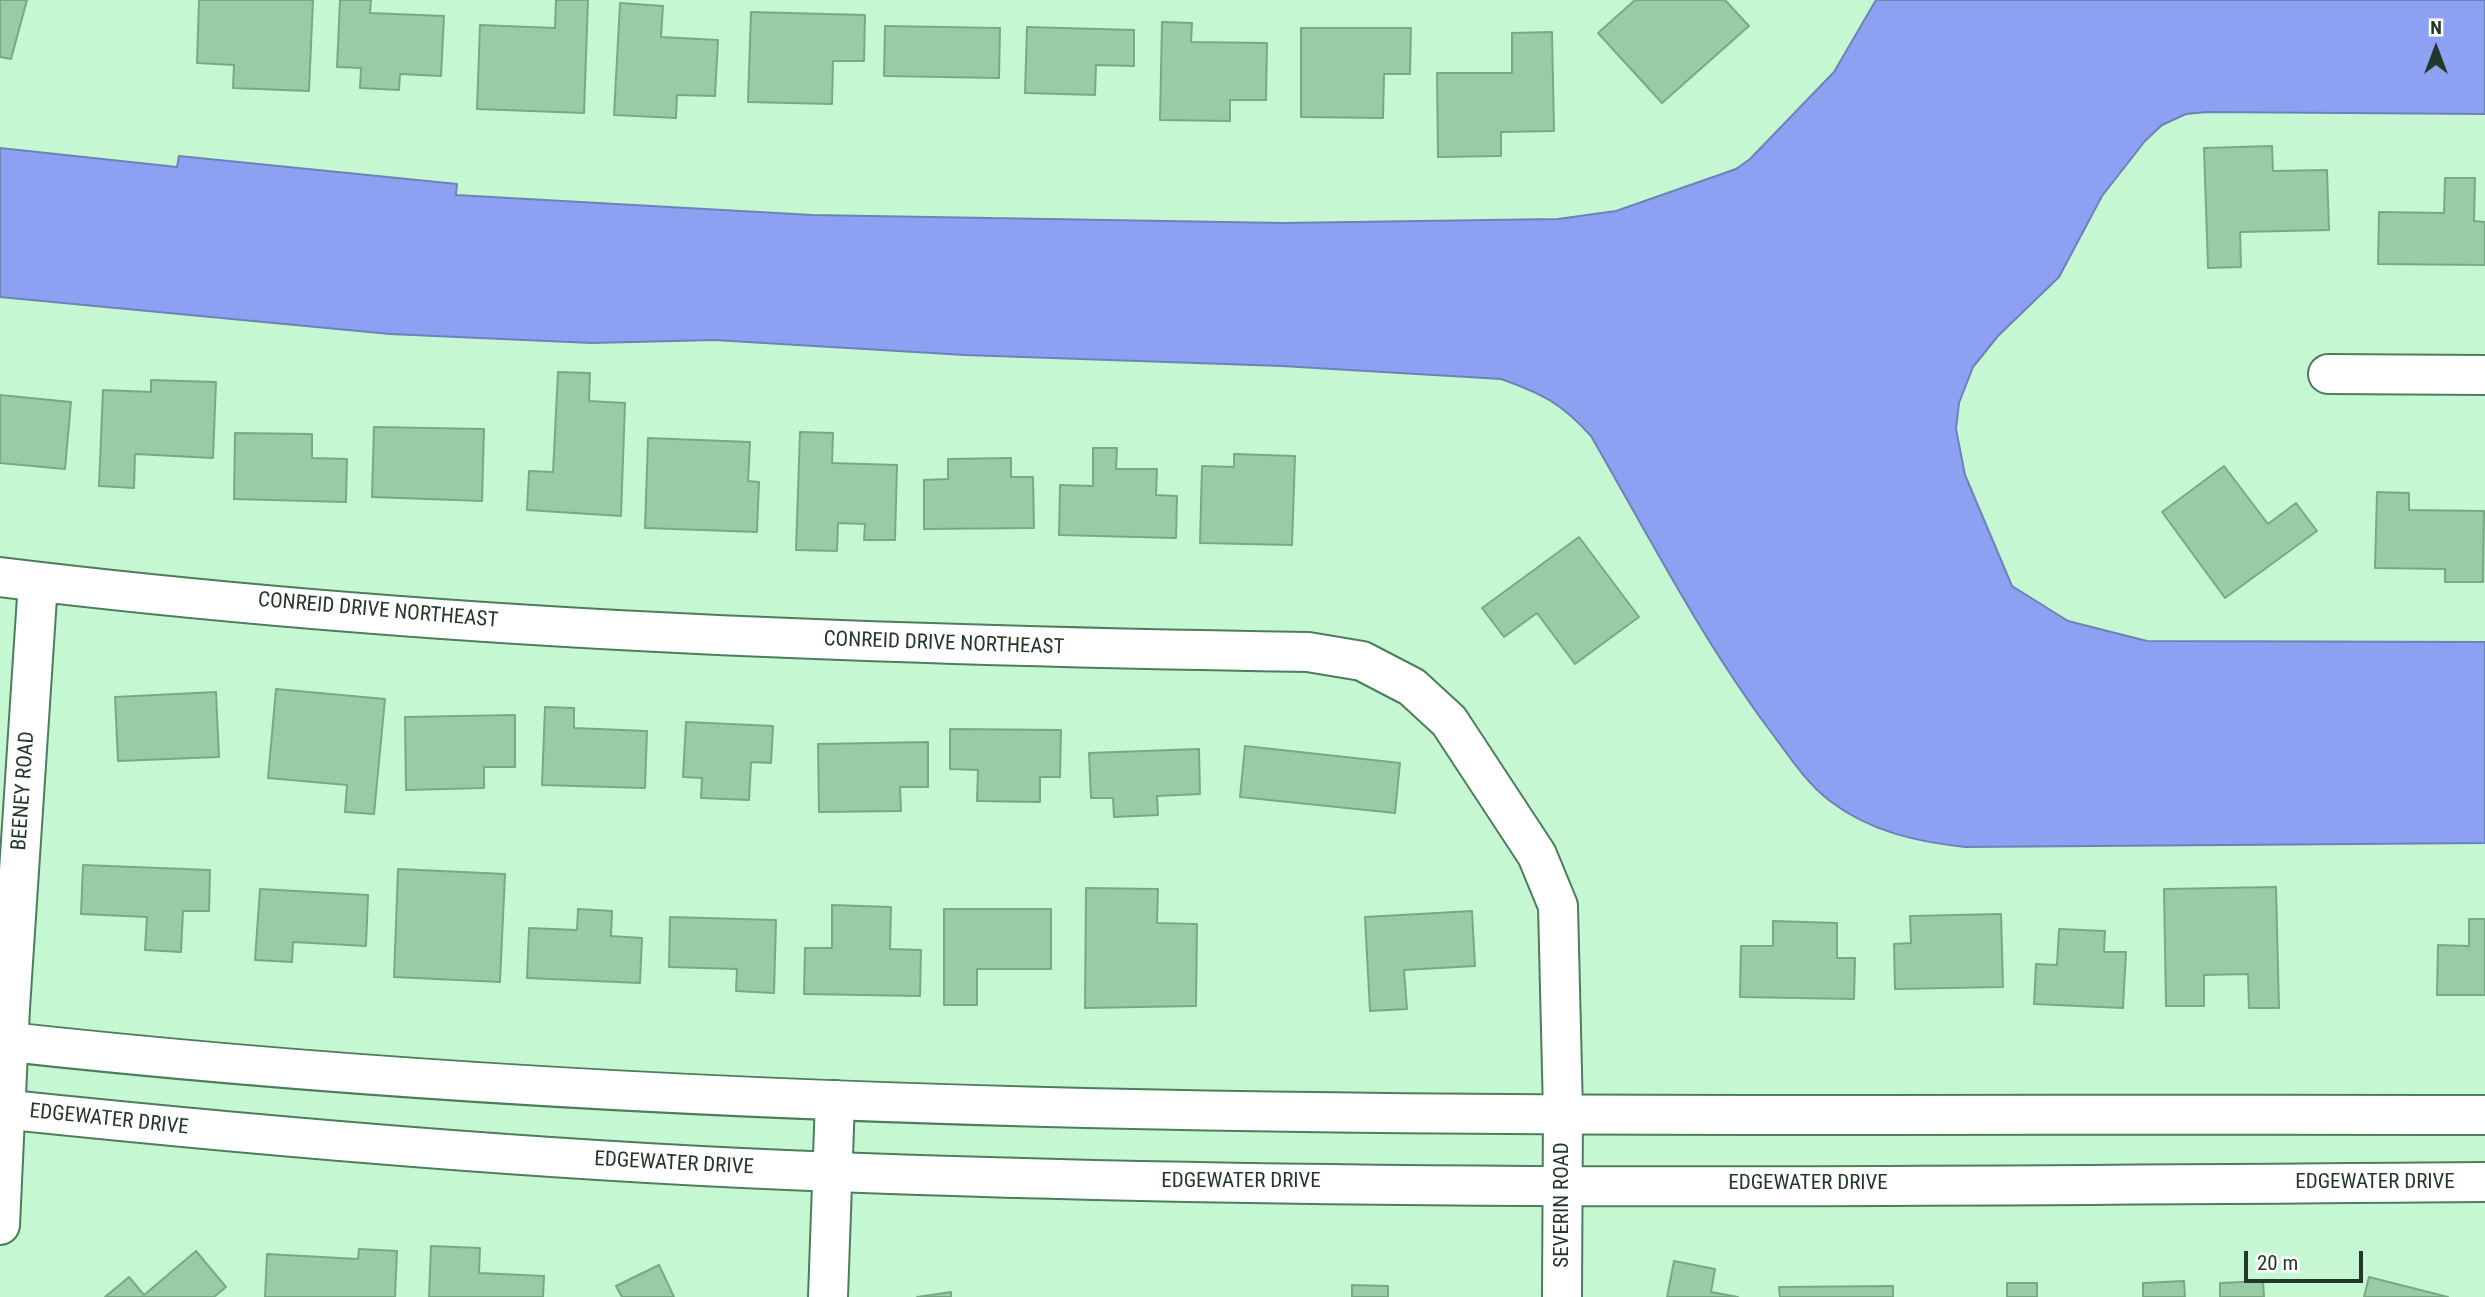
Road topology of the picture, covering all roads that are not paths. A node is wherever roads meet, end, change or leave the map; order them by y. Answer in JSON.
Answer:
{"nodes":[{"id":1,"x":2328,"y":374,"type":"dead end"},
{"id":2,"x":2485,"y":375,"type":"edge"},
{"id":3,"x":0,"y":577,"type":"edge"},
{"id":4,"x":38,"y":582,"type":"junction"},
{"id":5,"x":4,"y":1042,"type":"edge"},
{"id":6,"x":835,"y":1100,"type":"junction"},
{"id":7,"x":3,"y":1109,"type":"edge"},
{"id":8,"x":1563,"y":1112,"type":"junction"},
{"id":9,"x":2485,"y":1115,"type":"edge"},
{"id":10,"x":832,"y":1172,"type":"junction"},
{"id":11,"x":2485,"y":1182,"type":"edge"},
{"id":12,"x":1563,"y":1184,"type":"junction"},
{"id":13,"x":0,"y":1225,"type":"edge"},
{"id":14,"x":828,"y":1297,"type":"edge"},
{"id":15,"x":1562,"y":1297,"type":"edge"}],
"edges":[{"from":1,"to":2,"type":"street"},
{"from":3,"to":4,"type":"street","name":"CONREID DRIVE NORTHEAST"},
{"from":4,"to":5,"type":"street","name":"BEENEY ROAD"},
{"from":4,"to":8,"type":"street","name":"CONREID DRIVE NORTHEAST"},
{"from":5,"to":6,"type":"street"},
{"from":5,"to":7,"type":"street","name":"BEENEY ROAD"},
{"from":6,"to":8,"type":"street"},
{"from":6,"to":10,"type":"street"},
{"from":7,"to":10,"type":"street","name":"EDGEWATER DRIVE"},
{"from":7,"to":13,"type":"street","name":"BEENEY ROAD"},
{"from":8,"to":9,"type":"street"},
{"from":8,"to":12,"type":"street","name":"SEVERIN ROAD"},
{"from":10,"to":12,"type":"street","name":"EDGEWATER DRIVE"},
{"from":10,"to":14,"type":"street"},
{"from":11,"to":12,"type":"street","name":"EDGEWATER DRIVE"},
{"from":12,"to":15,"type":"street","name":"SEVERIN ROAD"}]}
